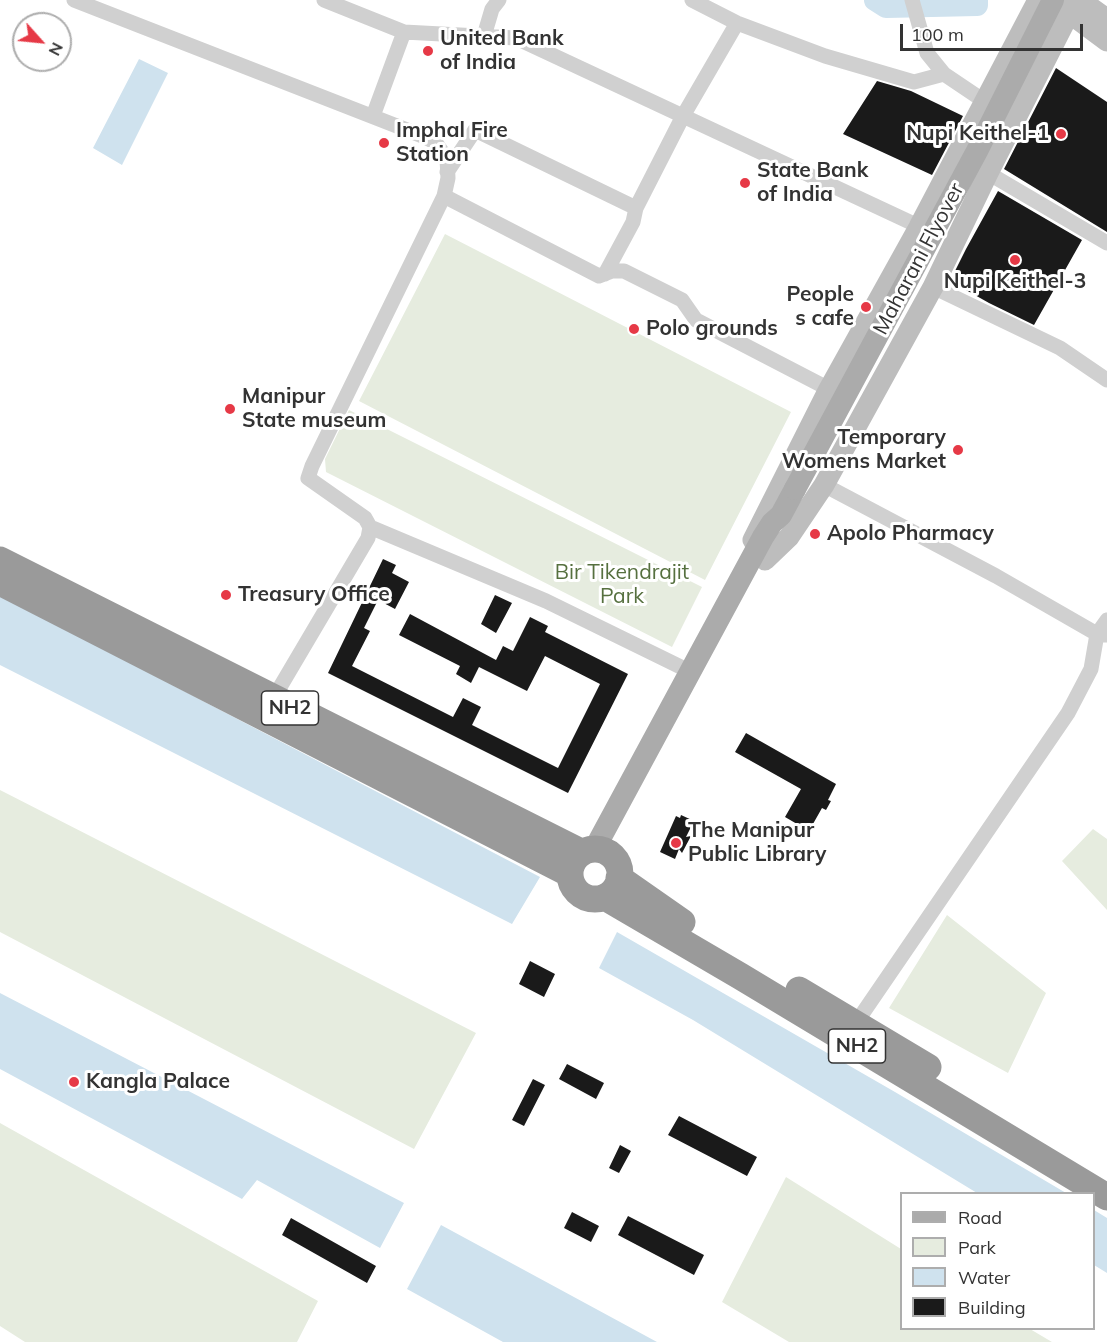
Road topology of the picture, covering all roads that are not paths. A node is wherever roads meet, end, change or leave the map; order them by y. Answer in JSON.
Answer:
{"nodes":[{"id":1,"x":74,"y":0,"type":"edge"},
{"id":2,"x":324,"y":0,"type":"edge"},
{"id":3,"x":499,"y":0,"type":"edge"},
{"id":4,"x":692,"y":0,"type":"edge"},
{"id":5,"x":912,"y":0,"type":"edge"},
{"id":6,"x":1038,"y":0,"type":"edge"},
{"id":7,"x":1066,"y":3,"type":"edge"},
{"id":8,"x":1107,"y":19,"type":"edge"},
{"id":9,"x":737,"y":23,"type":"junction"},
{"id":10,"x":404,"y":32,"type":"junction"},
{"id":11,"x":484,"y":36,"type":"junction"},
{"id":12,"x":1107,"y":41,"type":"edge"},
{"id":13,"x":944,"y":74,"type":"junction"},
{"id":14,"x":985,"y":100,"type":"junction"},
{"id":15,"x":683,"y":116,"type":"junction"},
{"id":16,"x":373,"y":117,"type":"junction"},
{"id":17,"x":1012,"y":125,"type":"junction"},
{"id":18,"x":447,"y":172,"type":"junction"},
{"id":19,"x":988,"y":173,"type":"junction"},
{"id":20,"x":444,"y":196,"type":"junction"},
{"id":21,"x":636,"y":208,"type":"junction"},
{"id":22,"x":919,"y":227,"type":"junction"},
{"id":23,"x":954,"y":243,"type":"junction"},
{"id":24,"x":1107,"y":243,"type":"edge"},
{"id":25,"x":605,"y":274,"type":"junction"},
{"id":26,"x":933,"y":287,"type":"junction"},
{"id":27,"x":1107,"y":380,"type":"edge"},
{"id":28,"x":829,"y":389,"type":"junction"},
{"id":29,"x":824,"y":485,"type":"junction"},
{"id":30,"x":370,"y":527,"type":"junction"},
{"id":31,"x":0,"y":560,"type":"edge"},
{"id":32,"x":758,"y":560,"type":"junction"},
{"id":33,"x":0,"y":582,"type":"edge"},
{"id":34,"x":1107,"y":620,"type":"edge"},
{"id":35,"x":1102,"y":634,"type":"edge"},
{"id":36,"x":691,"y":672,"type":"junction"},
{"id":37,"x":273,"y":699,"type":"junction"},
{"id":38,"x":656,"y":753,"type":"junction"},
{"id":39,"x":589,"y":857,"type":"junction"},
{"id":40,"x":612,"y":887,"type":"junction"},
{"id":41,"x":856,"y":1023,"type":"junction"},
{"id":42,"x":1107,"y":1178,"type":"edge"},
{"id":43,"x":1107,"y":1197,"type":"edge"}],
"edges":[{"from":1,"to":16,"type":"street"},
{"from":2,"to":10,"type":"street"},
{"from":3,"to":11,"type":"street"},
{"from":4,"to":9,"type":"street"},
{"from":5,"to":13,"type":"street"},
{"from":6,"to":14,"type":"street"},
{"from":7,"to":8,"type":"street"},
{"from":7,"to":12,"type":"street"},
{"from":7,"to":17,"type":"street"},
{"from":7,"to":32,"type":"main road","name":"Maharani Flyover","bridge":true},
{"from":9,"to":13,"type":"street"},
{"from":9,"to":15,"type":"street"},
{"from":10,"to":11,"type":"street"},
{"from":10,"to":16,"type":"street"},
{"from":11,"to":15,"type":"street"},
{"from":13,"to":14,"type":"street"},
{"from":14,"to":17,"type":"street"},
{"from":14,"to":22,"type":"street"},
{"from":15,"to":21,"type":"street"},
{"from":15,"to":22,"type":"street"},
{"from":16,"to":18,"type":"street"},
{"from":17,"to":19,"type":"street"},
{"from":18,"to":20,"type":"street"},
{"from":18,"to":21,"type":"street"},
{"from":19,"to":23,"type":"street"},
{"from":19,"to":24,"type":"street"},
{"from":20,"to":25,"type":"street"},
{"from":20,"to":30,"type":"street"},
{"from":21,"to":25,"type":"street"},
{"from":22,"to":23,"type":"street"},
{"from":22,"to":28,"type":"street"},
{"from":23,"to":26,"type":"street"},
{"from":25,"to":28,"type":"street"},
{"from":26,"to":27,"type":"street"},
{"from":26,"to":29,"type":"street"},
{"from":28,"to":32,"type":"street"},
{"from":29,"to":32,"type":"street"},
{"from":29,"to":35,"type":"street"},
{"from":30,"to":36,"type":"street"},
{"from":30,"to":37,"type":"street"},
{"from":31,"to":37,"type":"highway","number":"NH2"},
{"from":32,"to":36,"type":"main road"},
{"from":32,"to":38,"type":"main road"},
{"from":33,"to":39,"type":"highway","number":"NH2"},
{"from":34,"to":35,"type":"street"},
{"from":35,"to":41,"type":"street"},
{"from":36,"to":38,"type":"main road"},
{"from":37,"to":39,"type":"highway","number":"NH2"},
{"from":38,"to":39,"type":"main road"},
{"from":39,"to":40,"type":"highway"},
{"from":39,"to":40,"type":"highway","number":"NH2"},
{"from":40,"to":41,"type":"highway","number":"NH2"},
{"from":40,"to":43,"type":"highway","number":"NH2"},
{"from":41,"to":42,"type":"highway","number":"NH2"}]}
